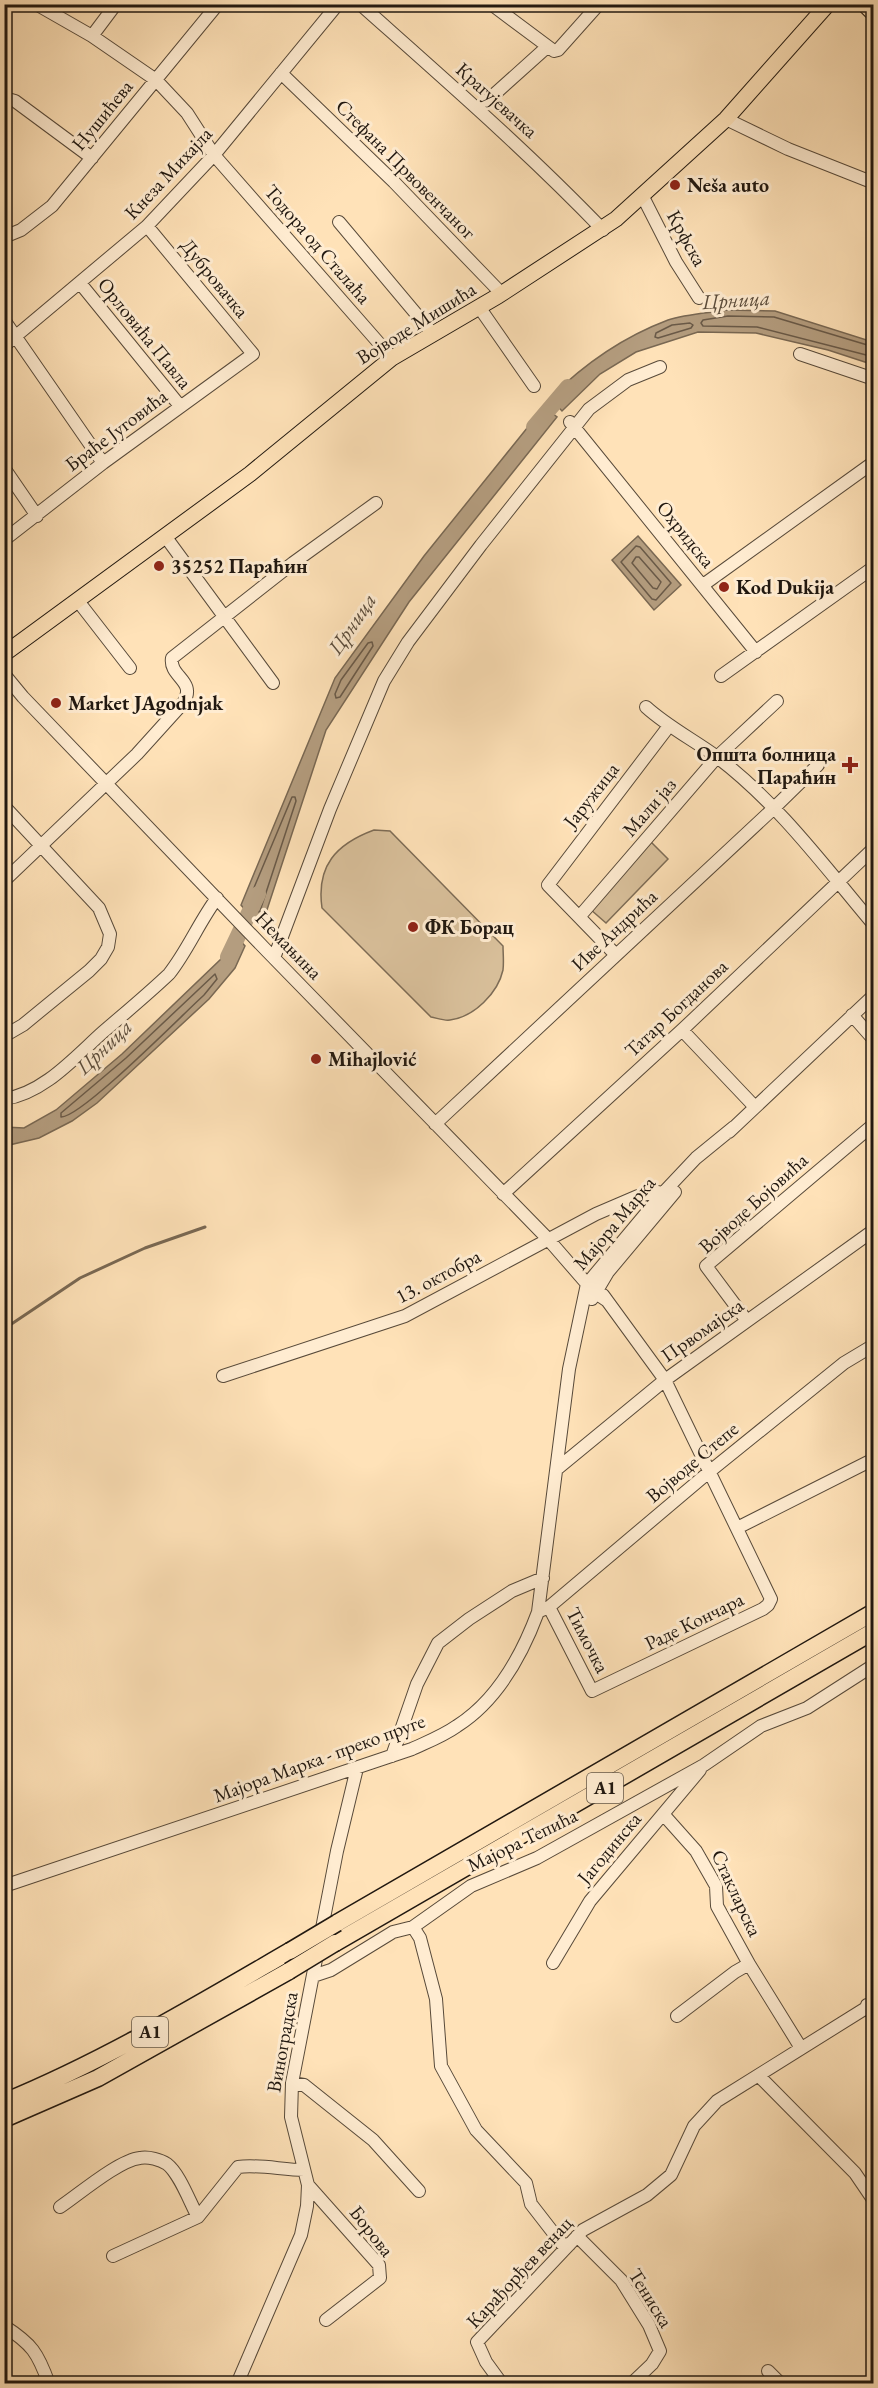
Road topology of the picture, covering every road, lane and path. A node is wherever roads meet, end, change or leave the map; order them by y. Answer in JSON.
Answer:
{"nodes":[{"id":1,"x":36,"y":4,"type":"edge"},
{"id":2,"x":116,"y":4,"type":"edge"},
{"id":3,"x":218,"y":4,"type":"edge"},
{"id":4,"x":338,"y":4,"type":"edge"},
{"id":5,"x":360,"y":4,"type":"edge"},
{"id":6,"x":491,"y":4,"type":"edge"},
{"id":7,"x":599,"y":4,"type":"edge"},
{"id":8,"x":828,"y":4,"type":"edge"},
{"id":9,"x":864,"y":4,"type":"edge"},
{"id":10,"x":873,"y":14,"type":"edge"},
{"id":11,"x":92,"y":36,"type":"junction"},
{"id":12,"x":547,"y":47,"type":"junction"},
{"id":13,"x":281,"y":73,"type":"junction"},
{"id":14,"x":156,"y":80,"type":"junction"},
{"id":15,"x":4,"y":98,"type":"edge"},
{"id":16,"x":478,"y":109,"type":"junction"},
{"id":17,"x":726,"y":119,"type":"junction"},
{"id":18,"x":214,"y":155,"type":"junction"},
{"id":19,"x":92,"y":158,"type":"junction"},
{"id":20,"x":873,"y":183,"type":"edge"},
{"id":21,"x":643,"y":196,"type":"junction"},
{"id":22,"x":339,"y":222,"type":"dead end"},
{"id":23,"x":147,"y":226,"type":"junction"},
{"id":24,"x":603,"y":230,"type":"junction"},
{"id":25,"x":4,"y":237,"type":"edge"},
{"id":26,"x":80,"y":283,"type":"junction"},
{"id":27,"x":502,"y":294,"type":"junction"},
{"id":28,"x":699,"y":298,"type":"dead end"},
{"id":29,"x":479,"y":307,"type":"junction"},
{"id":30,"x":4,"y":320,"type":"edge"},
{"id":31,"x":433,"y":334,"type":"junction"},
{"id":32,"x":16,"y":337,"type":"junction"},
{"id":33,"x":4,"y":346,"type":"edge"},
{"id":34,"x":253,"y":354,"type":"joint"},
{"id":35,"x":800,"y":354,"type":"dead end"},
{"id":36,"x":392,"y":358,"type":"junction"},
{"id":37,"x":660,"y":367,"type":"dead end"},
{"id":38,"x":873,"y":379,"type":"edge"},
{"id":39,"x":534,"y":386,"type":"dead end"},
{"id":40,"x":180,"y":406,"type":"junction"},
{"id":41,"x":572,"y":425,"type":"junction"},
{"id":42,"x":873,"y":462,"type":"edge"},
{"id":43,"x":103,"y":463,"type":"junction"},
{"id":44,"x":4,"y":468,"type":"edge"},
{"id":45,"x":376,"y":502,"type":"dead end"},
{"id":46,"x":37,"y":516,"type":"junction"},
{"id":47,"x":165,"y":536,"type":"junction"},
{"id":48,"x":4,"y":540,"type":"edge"},
{"id":49,"x":873,"y":567,"type":"edge"},
{"id":50,"x":703,"y":585,"type":"junction"},
{"id":51,"x":78,"y":601,"type":"junction"},
{"id":52,"x":224,"y":616,"type":"junction"},
{"id":53,"x":756,"y":652,"type":"junction"},
{"id":54,"x":4,"y":654,"type":"edge"},
{"id":55,"x":130,"y":668,"type":"dead end"},
{"id":56,"x":4,"y":674,"type":"edge"},
{"id":57,"x":722,"y":676,"type":"dead end"},
{"id":58,"x":273,"y":683,"type":"dead end"},
{"id":59,"x":777,"y":701,"type":"dead end"},
{"id":60,"x":646,"y":707,"type":"dead end"},
{"id":61,"x":669,"y":726,"type":"junction"},
{"id":62,"x":717,"y":757,"type":"junction"},
{"id":63,"x":818,"y":765,"type":"dead end"},
{"id":64,"x":108,"y":783,"type":"junction"},
{"id":65,"x":4,"y":806,"type":"edge"},
{"id":66,"x":774,"y":808,"type":"junction"},
{"id":67,"x":43,"y":846,"type":"junction"},
{"id":68,"x":873,"y":848,"type":"edge"},
{"id":69,"x":4,"y":881,"type":"edge"},
{"id":70,"x":838,"y":883,"type":"junction"},
{"id":71,"x":219,"y":901,"type":"junction"},
{"id":72,"x":580,"y":916,"type":"junction"},
{"id":73,"x":873,"y":925,"type":"edge"},
{"id":74,"x":270,"y":954,"type":"junction"},
{"id":75,"x":616,"y":955,"type":"junction"},
{"id":76,"x":873,"y":995,"type":"edge"},
{"id":77,"x":852,"y":1015,"type":"junction"},
{"id":78,"x":682,"y":1030,"type":"junction"},
{"id":79,"x":4,"y":1036,"type":"edge"},
{"id":80,"x":873,"y":1040,"type":"edge"},
{"id":81,"x":4,"y":1099,"type":"edge"},
{"id":82,"x":755,"y":1107,"type":"junction"},
{"id":83,"x":435,"y":1124,"type":"junction"},
{"id":84,"x":873,"y":1124,"type":"edge"},
{"id":85,"x":734,"y":1127,"type":"junction"},
{"id":86,"x":663,"y":1193,"type":"junction"},
{"id":87,"x":503,"y":1194,"type":"junction"},
{"id":88,"x":873,"y":1230,"type":"edge"},
{"id":89,"x":548,"y":1239,"type":"junction"},
{"id":90,"x":593,"y":1285,"type":"junction"},
{"id":91,"x":747,"y":1322,"type":"junction"},
{"id":92,"x":873,"y":1345,"type":"edge"},
{"id":93,"x":223,"y":1376,"type":"dead end"},
{"id":94,"x":665,"y":1380,"type":"junction"},
{"id":95,"x":873,"y":1459,"type":"edge"},
{"id":96,"x":558,"y":1468,"type":"junction"},
{"id":97,"x":709,"y":1472,"type":"junction"},
{"id":98,"x":737,"y":1528,"type":"junction"},
{"id":99,"x":545,"y":1558,"type":"joint"},
{"id":100,"x":543,"y":1578,"type":"junction"},
{"id":101,"x":544,"y":1609,"type":"junction"},
{"id":102,"x":873,"y":1612,"type":"edge"},
{"id":103,"x":873,"y":1631,"type":"edge"},
{"id":104,"x":873,"y":1665,"type":"edge"},
{"id":105,"x":592,"y":1691,"type":"joint"},
{"id":106,"x":392,"y":1756,"type":"junction"},
{"id":107,"x":704,"y":1765,"type":"junction"},
{"id":108,"x":357,"y":1768,"type":"junction"},
{"id":109,"x":663,"y":1814,"type":"junction"},
{"id":110,"x":4,"y":1886,"type":"edge"},
{"id":111,"x":413,"y":1927,"type":"junction"},
{"id":112,"x":553,"y":1963,"type":"dead end"},
{"id":113,"x":749,"y":1964,"type":"junction"},
{"id":114,"x":313,"y":1976,"type":"junction"},
{"id":115,"x":871,"y":2008,"type":"edge"},
{"id":116,"x":678,"y":2016,"type":"dead end"},
{"id":117,"x":801,"y":2048,"type":"junction"},
{"id":118,"x":759,"y":2076,"type":"junction"},
{"id":119,"x":292,"y":2083,"type":"junction"},
{"id":120,"x":4,"y":2102,"type":"edge"},
{"id":121,"x":4,"y":2119,"type":"edge"},
{"id":122,"x":304,"y":2170,"type":"junction"},
{"id":123,"x":308,"y":2185,"type":"junction"},
{"id":124,"x":419,"y":2192,"type":"dead end"},
{"id":125,"x":873,"y":2201,"type":"edge"},
{"id":126,"x":60,"y":2207,"type":"dead end"},
{"id":127,"x":198,"y":2217,"type":"junction"},
{"id":128,"x":573,"y":2240,"type":"junction"},
{"id":129,"x":113,"y":2256,"type":"dead end"},
{"id":130,"x":326,"y":2320,"type":"dead end"},
{"id":131,"x":4,"y":2326,"type":"edge"},
{"id":132,"x":768,"y":2371,"type":"dead end"},
{"id":133,"x":49,"y":2384,"type":"edge"},
{"id":134,"x":237,"y":2384,"type":"edge"},
{"id":135,"x":502,"y":2384,"type":"edge"},
{"id":136,"x":631,"y":2384,"type":"edge"},
{"id":137,"x":780,"y":2384,"type":"edge"}],
"edges":[{"from":1,"to":11,"type":"street","name":"Тодора од Сталаћа"},
{"from":2,"to":11,"type":"street"},
{"from":3,"to":14,"type":"street","name":"Нушићева"},
{"from":4,"to":13,"type":"street","name":"Кнеза Михајла"},
{"from":5,"to":16,"type":"street","name":"Крагујевачка"},
{"from":6,"to":12,"type":"street"},
{"from":7,"to":12,"type":"street"},
{"from":8,"to":17,"type":"main road","name":"Војводе Мишића"},
{"from":9,"to":10,"type":"main road"},
{"from":11,"to":14,"type":"street","name":"Тодора од Сталаћа"},
{"from":12,"to":16,"type":"street"},
{"from":13,"to":18,"type":"street","name":"Кнеза Михајла"},
{"from":13,"to":27,"type":"street","name":"Стефана Првовенчаног"},
{"from":14,"to":18,"type":"street","name":"Тодора од Сталаћа"},
{"from":14,"to":19,"type":"street","name":"Нушићева"},
{"from":15,"to":19,"type":"street"},
{"from":16,"to":24,"type":"street","name":"Крагујевачка"},
{"from":17,"to":20,"type":"street"},
{"from":17,"to":21,"type":"main road","name":"Војводе Мишића"},
{"from":18,"to":23,"type":"street","name":"Кнеза Михајла"},
{"from":18,"to":36,"type":"street","name":"Тодора од Сталаћа"},
{"from":19,"to":25,"type":"street","name":"Нушићева"},
{"from":21,"to":24,"type":"main road","name":"Војводе Мишића"},
{"from":21,"to":28,"type":"street","name":"Крфска"},
{"from":22,"to":31,"type":"street"},
{"from":23,"to":26,"type":"street","name":"Кнеза Михајла"},
{"from":23,"to":34,"type":"street","name":"Дубровачка"},
{"from":24,"to":27,"type":"main road","name":"Војводе Мишића"},
{"from":26,"to":32,"type":"street","name":"Кнеза Михајла"},
{"from":26,"to":40,"type":"street","name":"Орловића Павла"},
{"from":27,"to":29,"type":"main road","name":"Војводе Мишића"},
{"from":29,"to":31,"type":"main road","name":"Војводе Мишића"},
{"from":29,"to":39,"type":"street"},
{"from":30,"to":32,"type":"street"},
{"from":31,"to":36,"type":"main road","name":"Војводе Мишића"},
{"from":32,"to":33,"type":"street","name":"Кнеза Михајла"},
{"from":32,"to":43,"type":"street"},
{"from":34,"to":40,"type":"street","name":"Браће Југовића"},
{"from":35,"to":38,"type":"street"},
{"from":36,"to":47,"type":"main road","name":"Војводе Мишића"},
{"from":37,"to":41,"type":"street"},
{"from":40,"to":43,"type":"street","name":"Браће Југовића"},
{"from":41,"to":50,"type":"street","name":"Охридска"},
{"from":41,"to":74,"type":"street"},
{"from":42,"to":50,"type":"street","name":"Охридска"},
{"from":43,"to":46,"type":"street","name":"Браће Југовића"},
{"from":44,"to":46,"type":"street"},
{"from":45,"to":52,"type":"street"},
{"from":46,"to":48,"type":"street","name":"Браће Југовића"},
{"from":47,"to":51,"type":"main road","name":"Војводе Мишића"},
{"from":47,"to":52,"type":"street"},
{"from":49,"to":53,"type":"street"},
{"from":50,"to":53,"type":"street"},
{"from":51,"to":54,"type":"main road","name":"Војводе Мишића"},
{"from":51,"to":55,"type":"street"},
{"from":52,"to":58,"type":"street"},
{"from":52,"to":64,"type":"street"},
{"from":53,"to":57,"type":"street"},
{"from":56,"to":64,"type":"street","name":"Немањина"},
{"from":59,"to":62,"type":"street","name":"Мали јаз"},
{"from":60,"to":61,"type":"street"},
{"from":61,"to":62,"type":"street"},
{"from":61,"to":72,"type":"street","name":"Јаружица"},
{"from":62,"to":66,"type":"street"},
{"from":62,"to":72,"type":"street","name":"Мали јаз"},
{"from":63,"to":66,"type":"street","name":"Иве Андрића"},
{"from":64,"to":67,"type":"street"},
{"from":64,"to":71,"type":"street","name":"Немањина"},
{"from":65,"to":67,"type":"street"},
{"from":66,"to":70,"type":"street"},
{"from":66,"to":75,"type":"street","name":"Иве Андрића"},
{"from":67,"to":69,"type":"street"},
{"from":67,"to":79,"type":"street"},
{"from":68,"to":70,"type":"street","name":"Татар Богданова"},
{"from":70,"to":73,"type":"street"},
{"from":70,"to":78,"type":"street","name":"Татар Богданова"},
{"from":71,"to":74,"type":"street","name":"Немањина"},
{"from":71,"to":81,"type":"street"},
{"from":72,"to":75,"type":"street"},
{"from":74,"to":83,"type":"street","name":"Немањина"},
{"from":75,"to":83,"type":"street","name":"Иве Андрића"},
{"from":76,"to":77,"type":"street","name":"Мајора Марка"},
{"from":77,"to":80,"type":"street"},
{"from":77,"to":82,"type":"street","name":"Мајора Марка"},
{"from":78,"to":82,"type":"street"},
{"from":78,"to":87,"type":"street","name":"Татар Богданова"},
{"from":82,"to":85,"type":"street","name":"Мајора Марка"},
{"from":83,"to":87,"type":"street","name":"Немањина"},
{"from":84,"to":91,"type":"street","name":"Војводе Бојовића"},
{"from":85,"to":86,"type":"street","name":"Мајора Марка"},
{"from":85,"to":90,"type":"street","name":"Мајора Марка"},
{"from":86,"to":89,"type":"street","name":"13. октобра"},
{"from":86,"to":90,"type":"street","name":"Мајора Марка"},
{"from":87,"to":89,"type":"street","name":"Немањина"},
{"from":88,"to":91,"type":"street","name":"Првомајска"},
{"from":89,"to":90,"type":"street","name":"Немањина"},
{"from":89,"to":93,"type":"street","name":"13. октобра"},
{"from":90,"to":94,"type":"street","name":"Немањина"},
{"from":90,"to":96,"type":"street","name":"Мајора Марка"},
{"from":91,"to":94,"type":"street","name":"Првомајска"},
{"from":92,"to":97,"type":"street","name":"Војводе Степе"},
{"from":94,"to":96,"type":"street","name":"Првомајска"},
{"from":94,"to":97,"type":"street","name":"Немањина"},
{"from":95,"to":98,"type":"street"},
{"from":96,"to":99,"type":"street","name":"Мајора Марка"},
{"from":97,"to":98,"type":"street","name":"Немањина"},
{"from":97,"to":101,"type":"street","name":"Војводе Степе"},
{"from":98,"to":105,"type":"street","name":"Раде Кончара"},
{"from":99,"to":100,"type":"street","name":"Мајора Марка - преко пруге"},
{"from":100,"to":101,"type":"street","name":"Мајора Марка - преко пруге"},
{"from":100,"to":106,"type":"street"},
{"from":101,"to":105,"type":"street","name":"Тимочка"},
{"from":101,"to":106,"type":"street","name":"Мајора Марка - преко пруге"},
{"from":102,"to":120,"type":"highway","number":"A1","bridge":true},
{"from":103,"to":121,"type":"highway","number":"A1","bridge":true},
{"from":104,"to":107,"type":"street","name":"Мајора Тепића"},
{"from":106,"to":108,"type":"street","name":"Мајора Марка - преко пруге"},
{"from":107,"to":109,"type":"street","name":"Јагодинска"},
{"from":107,"to":111,"type":"street","name":"Мајора Тепића"},
{"from":108,"to":110,"type":"street","name":"Мајора Марка - преко пруге"},
{"from":108,"to":114,"type":"street","name":"Виноградска"},
{"from":109,"to":112,"type":"street","name":"Јагодинска"},
{"from":109,"to":113,"type":"street","name":"Стакларска"},
{"from":111,"to":114,"type":"street","name":"Мајора Тепића"},
{"from":111,"to":128,"type":"street"},
{"from":113,"to":116,"type":"street","name":"Стакларска"},
{"from":113,"to":117,"type":"street","name":"Стакларска"},
{"from":114,"to":119,"type":"street","name":"Виноградска"},
{"from":115,"to":117,"type":"street","name":"Карађорђев венац"},
{"from":117,"to":118,"type":"street","name":"Карађорђев венац"},
{"from":118,"to":125,"type":"street"},
{"from":118,"to":128,"type":"street","name":"Карађорђев венац"},
{"from":119,"to":122,"type":"street","name":"Виноградска"},
{"from":119,"to":124,"type":"street"},
{"from":122,"to":123,"type":"street","name":"Виноградска"},
{"from":122,"to":127,"type":"street"},
{"from":123,"to":130,"type":"street","name":"Борова"},
{"from":123,"to":134,"type":"street","name":"Виноградска"},
{"from":126,"to":127,"type":"street"},
{"from":127,"to":129,"type":"street"},
{"from":128,"to":135,"type":"street","name":"Карађорђев венац"},
{"from":128,"to":136,"type":"street","name":"Тениска"},
{"from":131,"to":133,"type":"street"},
{"from":132,"to":137,"type":"street"}]}
